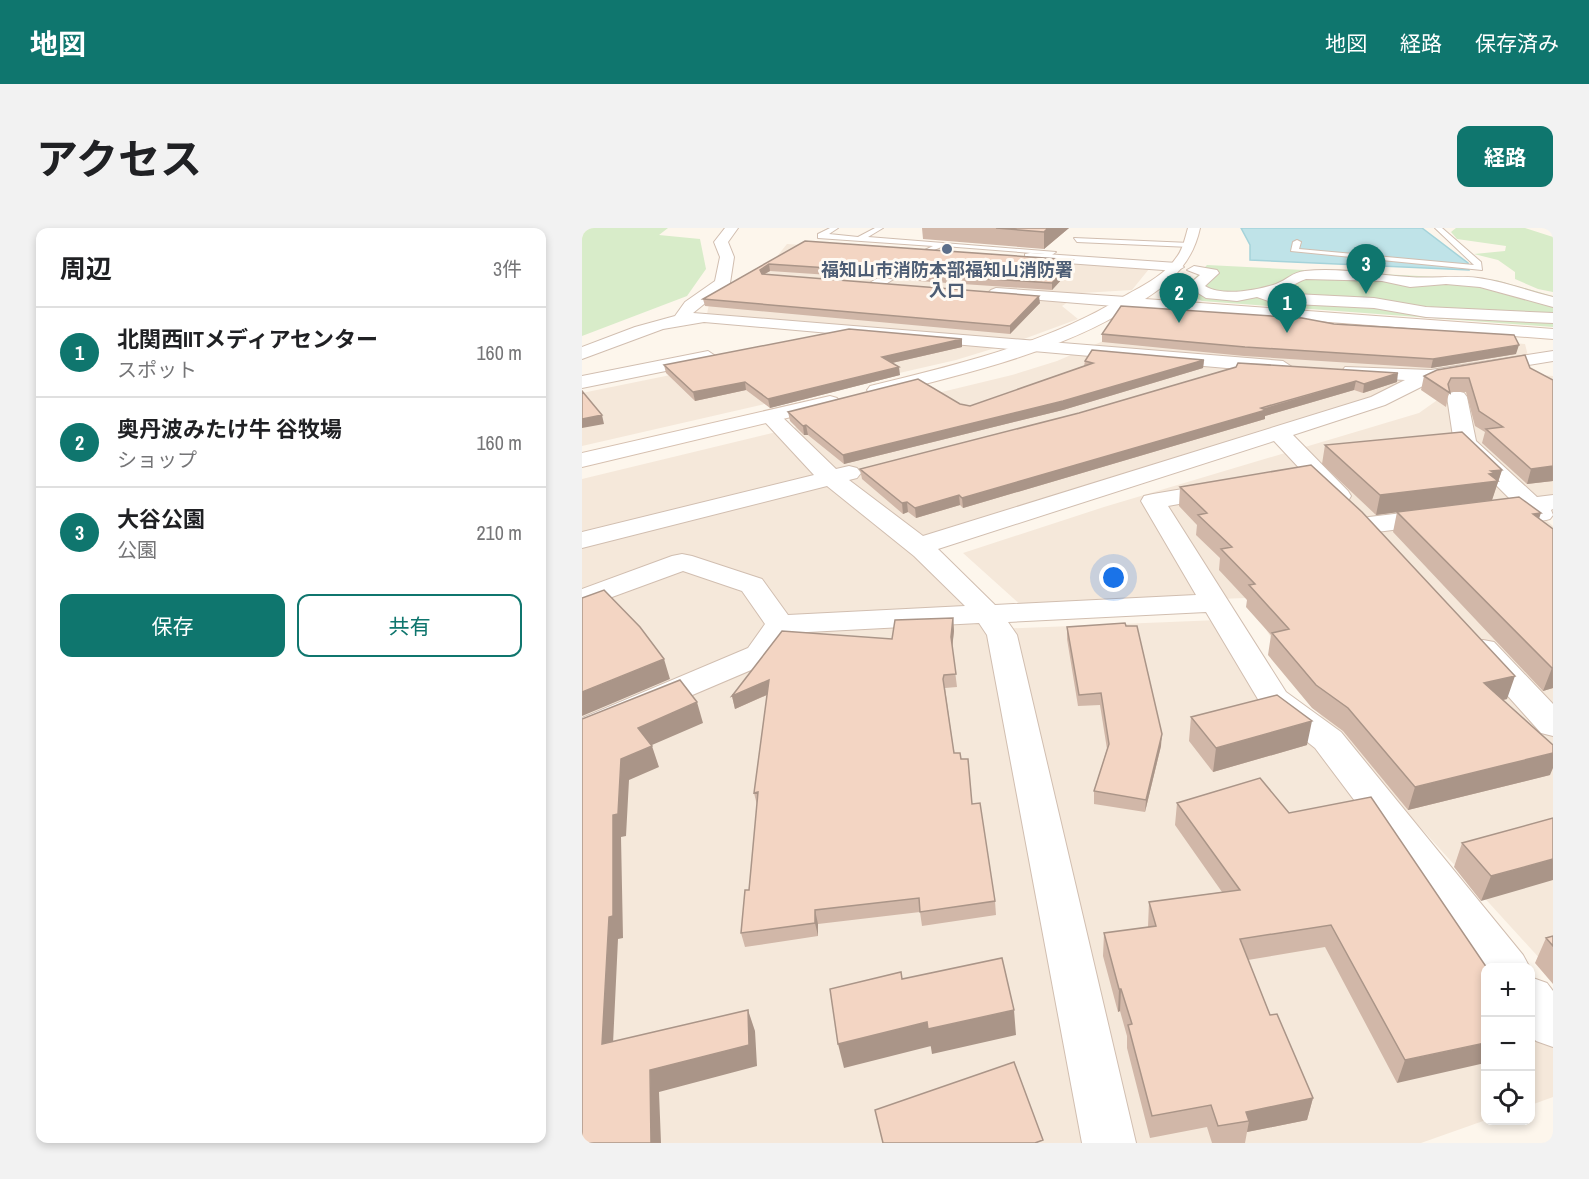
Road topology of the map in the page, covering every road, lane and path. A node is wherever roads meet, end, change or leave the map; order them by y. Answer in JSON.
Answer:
{"nodes":[{"id":1,"x":732,"y":228,"type":"edge"},
{"id":2,"x":835,"y":228,"type":"edge"},
{"id":3,"x":880,"y":228,"type":"edge"},
{"id":4,"x":1086,"y":228,"type":"edge"},
{"id":5,"x":1194,"y":228,"type":"edge"},
{"id":6,"x":1438,"y":228,"type":"edge"},
{"id":7,"x":911,"y":232,"type":"dead end"},
{"id":8,"x":860,"y":239,"type":"junction"},
{"id":9,"x":1077,"y":240,"type":"junction"},
{"id":10,"x":896,"y":242,"type":"junction"},
{"id":11,"x":1297,"y":242,"type":"dead end"},
{"id":12,"x":813,"y":243,"type":"edge"},
{"id":13,"x":943,"y":244,"type":"junction"},
{"id":14,"x":1067,"y":244,"type":"dead end"},
{"id":15,"x":1190,"y":245,"type":"junction"},
{"id":16,"x":929,"y":250,"type":"junction"},
{"id":17,"x":1052,"y":253,"type":"junction"},
{"id":18,"x":1177,"y":267,"type":"junction"},
{"id":19,"x":1194,"y":270,"type":"dead end"},
{"id":20,"x":1395,"y":283,"type":"junction"},
{"id":21,"x":899,"y":286,"type":"edge"},
{"id":22,"x":978,"y":292,"type":"edge"},
{"id":23,"x":1261,"y":292,"type":"junction"},
{"id":24,"x":1416,"y":300,"type":"junction"},
{"id":25,"x":1126,"y":302,"type":"junction"},
{"id":26,"x":1553,"y":302,"type":"edge"},
{"id":27,"x":1384,"y":305,"type":"junction"},
{"id":28,"x":1553,"y":318,"type":"edge"},
{"id":29,"x":681,"y":319,"type":"junction"},
{"id":30,"x":1511,"y":324,"type":"junction"},
{"id":31,"x":854,"y":329,"type":"junction"},
{"id":32,"x":1553,"y":334,"type":"edge"},
{"id":33,"x":786,"y":342,"type":"edge"},
{"id":34,"x":1031,"y":343,"type":"junction"},
{"id":35,"x":729,"y":353,"type":"edge"},
{"id":36,"x":582,"y":354,"type":"edge"},
{"id":37,"x":1552,"y":357,"type":"edge"},
{"id":38,"x":1244,"y":364,"type":"junction"},
{"id":39,"x":1302,"y":368,"type":"edge"},
{"id":40,"x":1337,"y":370,"type":"edge"},
{"id":41,"x":1431,"y":375,"type":"junction"},
{"id":42,"x":1190,"y":381,"type":"edge"},
{"id":43,"x":582,"y":382,"type":"edge"},
{"id":44,"x":1457,"y":397,"type":"dead end"},
{"id":45,"x":771,"y":417,"type":"junction"},
{"id":46,"x":1279,"y":433,"type":"junction"},
{"id":47,"x":582,"y":460,"type":"edge"},
{"id":48,"x":866,"y":469,"type":"edge"},
{"id":49,"x":831,"y":478,"type":"junction"},
{"id":50,"x":1245,"y":485,"type":"edge"},
{"id":51,"x":1541,"y":503,"type":"edge"},
{"id":52,"x":1369,"y":525,"type":"junction"},
{"id":53,"x":1553,"y":525,"type":"edge"},
{"id":54,"x":582,"y":540,"type":"edge"},
{"id":55,"x":920,"y":546,"type":"junction"},
{"id":56,"x":1393,"y":551,"type":"edge"},
{"id":57,"x":582,"y":599,"type":"edge"},
{"id":58,"x":1215,"y":603,"type":"junction"},
{"id":59,"x":989,"y":614,"type":"junction"},
{"id":60,"x":780,"y":624,"type":"junction"},
{"id":61,"x":1465,"y":629,"type":"edge"},
{"id":62,"x":1553,"y":725,"type":"edge"},
{"id":63,"x":582,"y":731,"type":"edge"},
{"id":64,"x":1503,"y":963,"type":"edge"},
{"id":65,"x":1535,"y":1003,"type":"edge"},
{"id":66,"x":1553,"y":1026,"type":"edge"},
{"id":67,"x":1109,"y":1143,"type":"edge"}],
"edges":[{"from":1,"to":29,"type":"street"},
{"from":2,"to":8,"type":"lane"},
{"from":3,"to":8,"type":"lane"},
{"from":4,"to":9,"type":"lane"},
{"from":5,"to":15,"type":"street"},
{"from":6,"to":11,"type":"lane"},
{"from":7,"to":10,"type":"lane"},
{"from":8,"to":10,"type":"lane"},
{"from":9,"to":14,"type":"lane"},
{"from":9,"to":15,"type":"lane"},
{"from":10,"to":13,"type":"lane"},
{"from":12,"to":16,"type":"street"},
{"from":13,"to":16,"type":"lane"},
{"from":13,"to":17,"type":"lane"},
{"from":15,"to":18,"type":"street"},
{"from":16,"to":17,"type":"street"},
{"from":16,"to":21,"type":"street"},
{"from":17,"to":18,"type":"street"},
{"from":18,"to":25,"type":"street"},
{"from":19,"to":23,"type":"street"},
{"from":20,"to":23,"type":"street"},
{"from":20,"to":24,"type":"street"},
{"from":20,"to":26,"type":"street"},
{"from":22,"to":25,"type":"street"},
{"from":23,"to":27,"type":"street"},
{"from":24,"to":27,"type":"street"},
{"from":24,"to":30,"type":"street"},
{"from":25,"to":30,"type":"street"},
{"from":25,"to":34,"type":"street"},
{"from":27,"to":30,"type":"street"},
{"from":28,"to":30,"type":"street"},
{"from":29,"to":31,"type":"street"},
{"from":29,"to":36,"type":"street"},
{"from":30,"to":32,"type":"street"},
{"from":30,"to":37,"type":"street"},
{"from":31,"to":33,"type":"street"},
{"from":31,"to":34,"type":"street"},
{"from":34,"to":38,"type":"street"},
{"from":34,"to":45,"type":"street"},
{"from":35,"to":43,"type":"street"},
{"from":37,"to":41,"type":"street"},
{"from":38,"to":39,"type":"street"},
{"from":38,"to":42,"type":"street"},
{"from":40,"to":41,"type":"street"},
{"from":41,"to":46,"type":"street"},
{"from":44,"to":51,"type":"street"},
{"from":45,"to":47,"type":"street"},
{"from":45,"to":49,"type":"street"},
{"from":46,"to":52,"type":"street"},
{"from":46,"to":55,"type":"street"},
{"from":48,"to":49,"type":"street"},
{"from":49,"to":54,"type":"street"},
{"from":49,"to":55,"type":"street"},
{"from":50,"to":58,"type":"street"},
{"from":51,"to":52,"type":"street"},
{"from":51,"to":53,"type":"street"},
{"from":52,"to":56,"type":"street"},
{"from":55,"to":59,"type":"street"},
{"from":57,"to":60,"type":"street"},
{"from":58,"to":59,"type":"street"},
{"from":58,"to":64,"type":"street"},
{"from":59,"to":60,"type":"street"},
{"from":59,"to":67,"type":"street"},
{"from":60,"to":63,"type":"street"},
{"from":61,"to":62,"type":"street"},
{"from":65,"to":66,"type":"street"}]}
